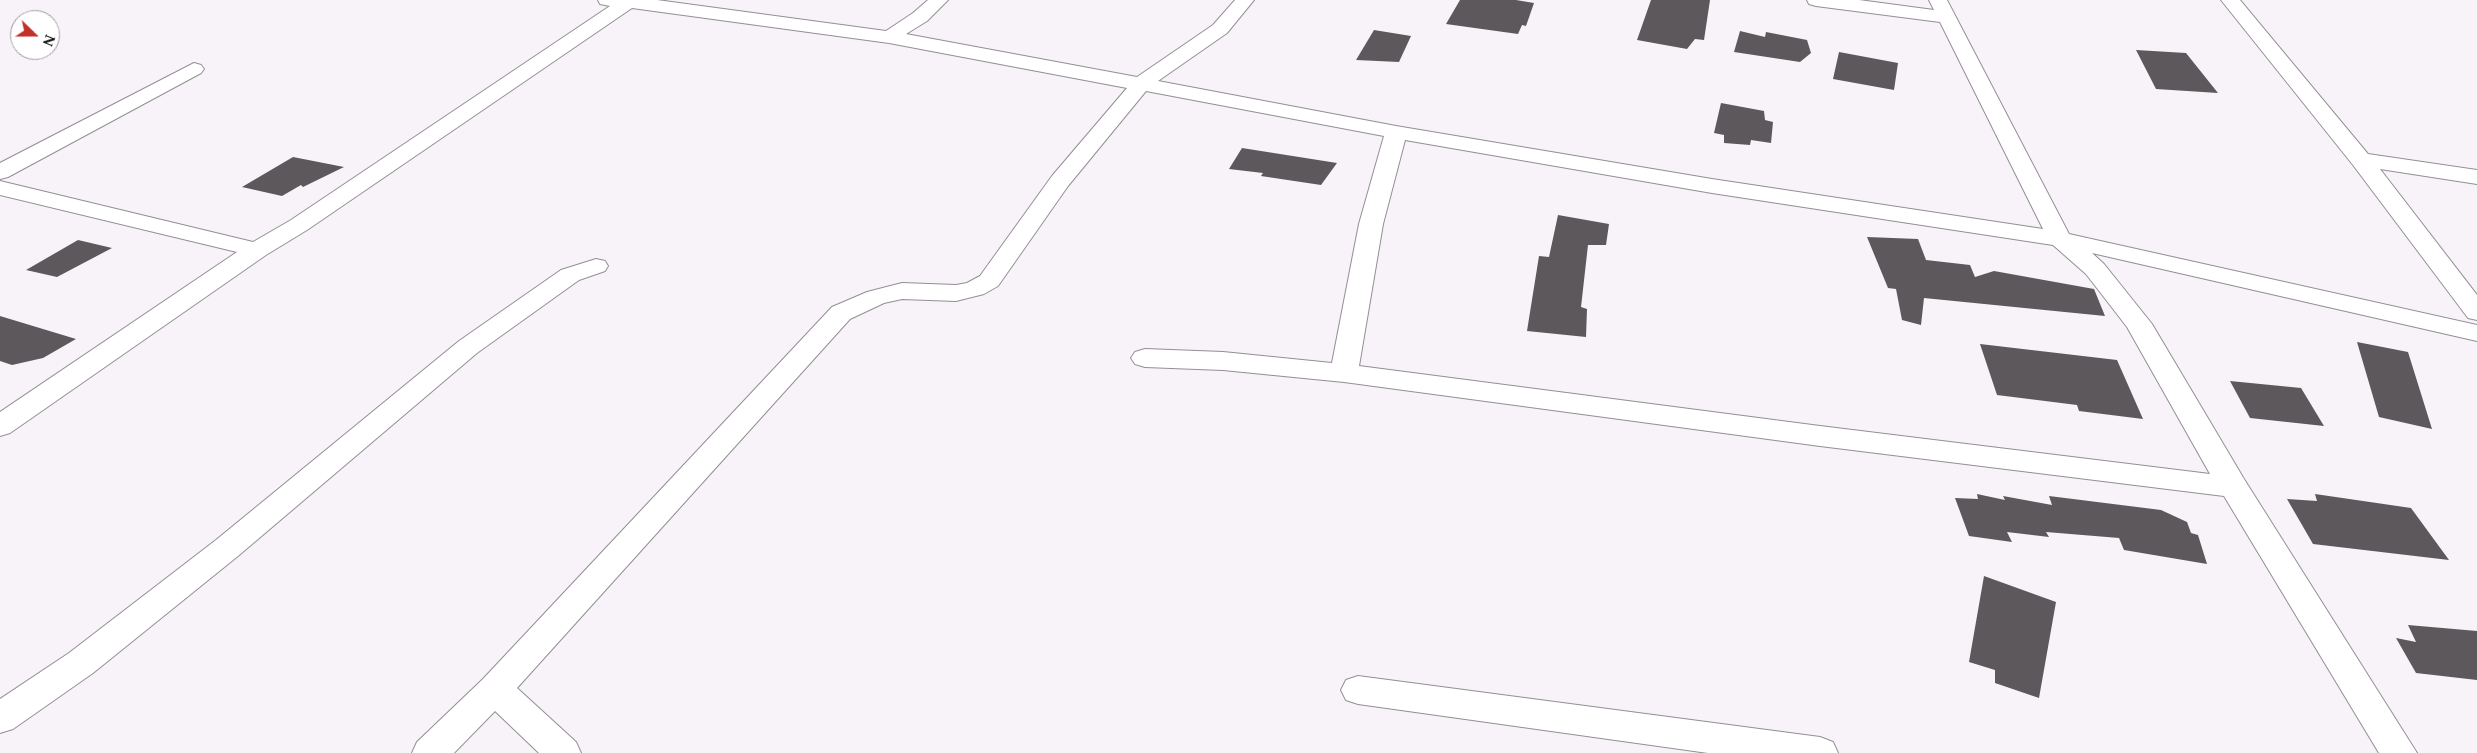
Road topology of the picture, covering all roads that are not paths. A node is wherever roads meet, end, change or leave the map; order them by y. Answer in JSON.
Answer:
{"nodes":[{"id":1,"x":939,"y":0,"type":"edge"},
{"id":2,"x":1245,"y":0,"type":"edge"},
{"id":3,"x":1816,"y":0,"type":"edge"},
{"id":4,"x":2230,"y":0,"type":"edge"},
{"id":5,"x":617,"y":2,"type":"edge"},
{"id":6,"x":1942,"y":9,"type":"edge"},
{"id":7,"x":890,"y":37,"type":"junction"},
{"id":8,"x":194,"y":69,"type":"dead end"},
{"id":9,"x":1142,"y":83,"type":"junction"},
{"id":10,"x":1396,"y":132,"type":"junction"},
{"id":11,"x":2361,"y":160,"type":"junction"},
{"id":12,"x":0,"y":172,"type":"edge"},
{"id":13,"x":2477,"y":177,"type":"edge"},
{"id":14,"x":0,"y":188,"type":"edge"},
{"id":15,"x":2060,"y":239,"type":"junction"},
{"id":16,"x":257,"y":250,"type":"junction"},
{"id":17,"x":596,"y":266,"type":"dead end"},
{"id":18,"x":2477,"y":312,"type":"edge"},
{"id":19,"x":2477,"y":333,"type":"edge"},
{"id":20,"x":1145,"y":358,"type":"dead end"},
{"id":21,"x":1344,"y":373,"type":"junction"},
{"id":22,"x":0,"y":426,"type":"edge"},
{"id":23,"x":2234,"y":487,"type":"junction"},
{"id":24,"x":495,"y":688,"type":"junction"},
{"id":25,"x":1358,"y":690,"type":"dead end"},
{"id":26,"x":0,"y":718,"type":"edge"},
{"id":27,"x":430,"y":753,"type":"edge"},
{"id":28,"x":563,"y":753,"type":"edge"},
{"id":29,"x":1820,"y":753,"type":"edge"},
{"id":30,"x":2399,"y":753,"type":"edge"}],
"edges":[{"from":1,"to":7,"type":"street"},
{"from":2,"to":9,"type":"street"},
{"from":3,"to":6,"type":"street"},
{"from":4,"to":11,"type":"street"},
{"from":5,"to":7,"type":"street"},
{"from":5,"to":16,"type":"street"},
{"from":6,"to":15,"type":"street"},
{"from":7,"to":9,"type":"street"},
{"from":8,"to":12,"type":"street"},
{"from":9,"to":10,"type":"street"},
{"from":9,"to":24,"type":"street"},
{"from":10,"to":15,"type":"street"},
{"from":10,"to":21,"type":"street"},
{"from":11,"to":13,"type":"street"},
{"from":11,"to":18,"type":"street"},
{"from":14,"to":16,"type":"street"},
{"from":15,"to":19,"type":"street"},
{"from":15,"to":23,"type":"street"},
{"from":16,"to":22,"type":"street"},
{"from":17,"to":26,"type":"street"},
{"from":20,"to":21,"type":"street"},
{"from":21,"to":23,"type":"street"},
{"from":23,"to":30,"type":"street"},
{"from":24,"to":27,"type":"street"},
{"from":24,"to":28,"type":"street"},
{"from":25,"to":29,"type":"street"}]}
